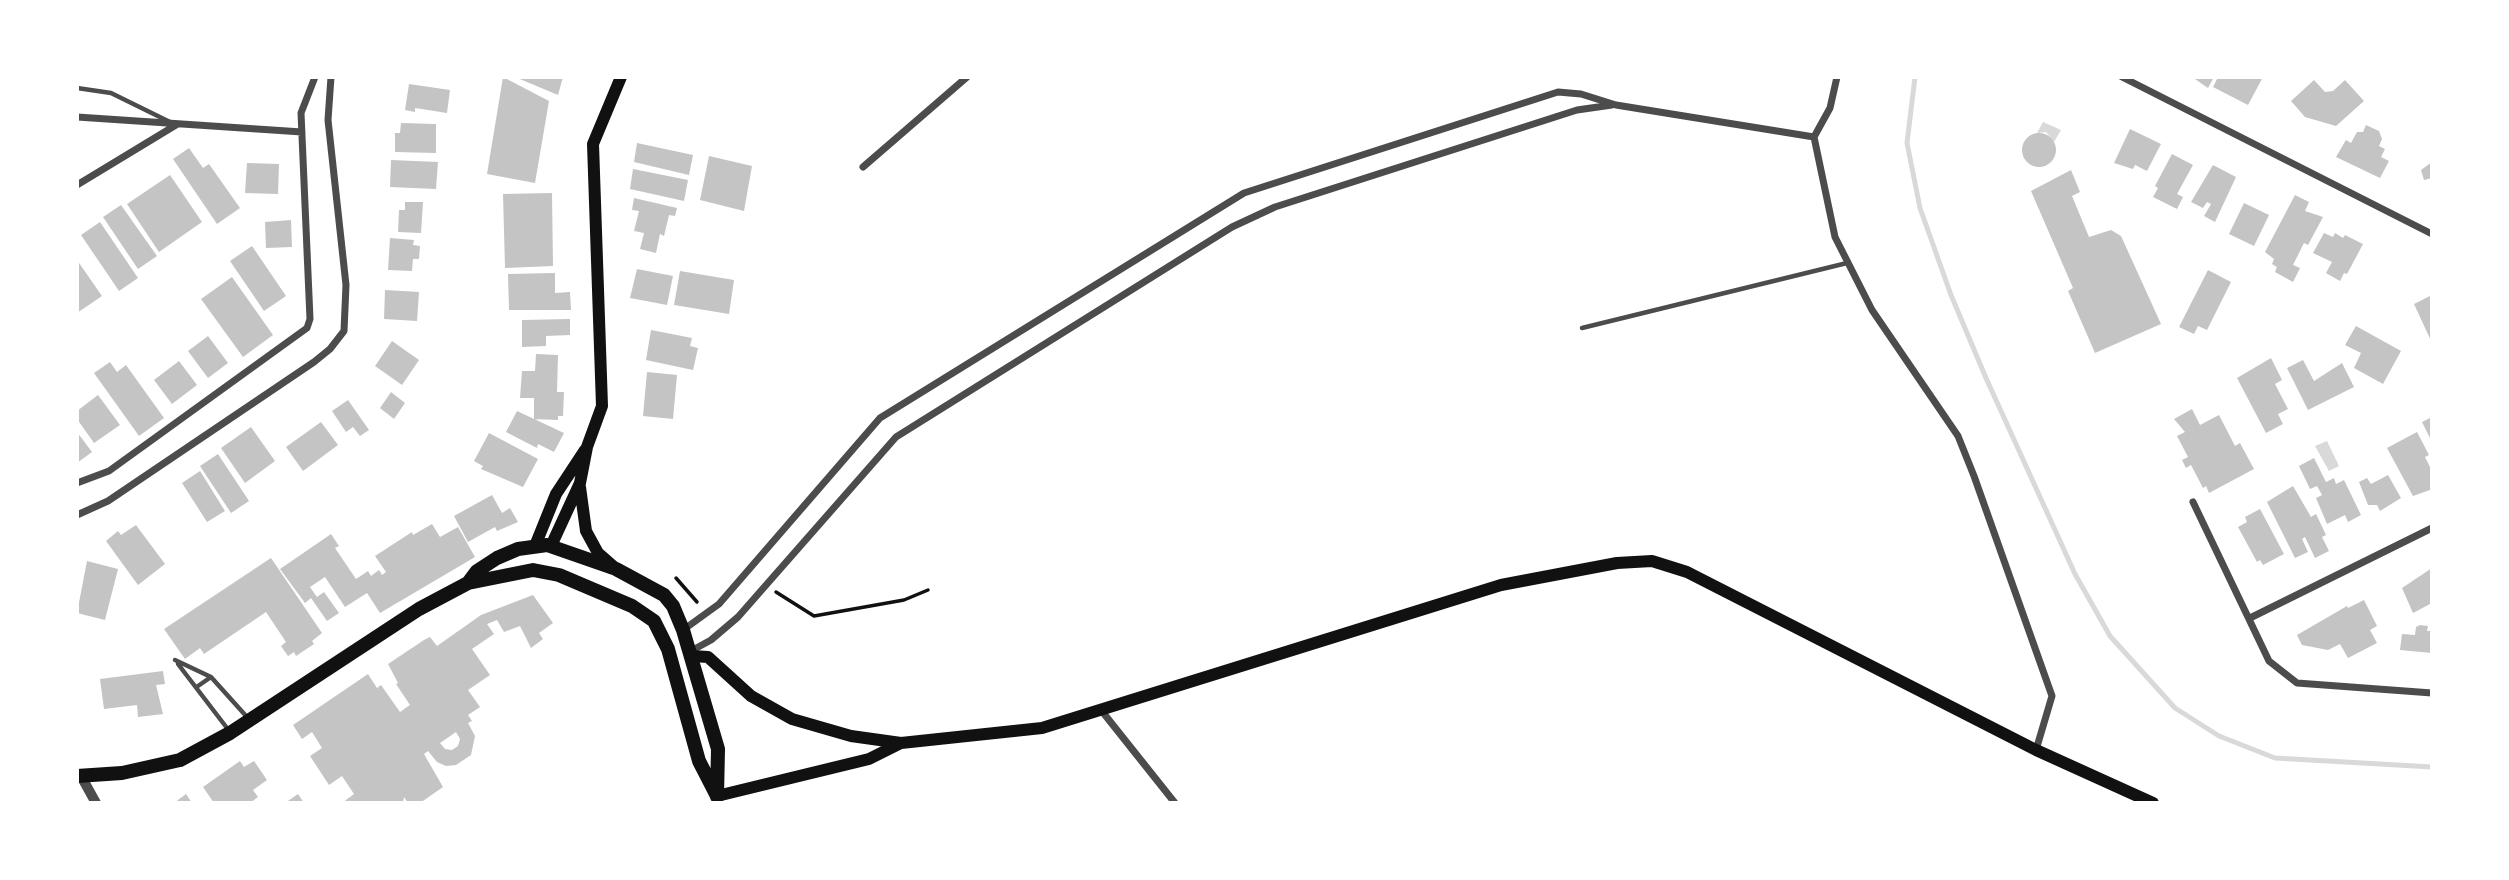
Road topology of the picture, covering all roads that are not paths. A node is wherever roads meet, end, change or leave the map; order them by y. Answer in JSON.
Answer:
{"nodes":[{"id":1,"x":315,"y":77,"type":"edge"},
{"id":2,"x":331,"y":77,"type":"edge"},
{"id":3,"x":621,"y":77,"type":"edge"},
{"id":4,"x":967,"y":77,"type":"edge"},
{"id":5,"x":1837,"y":77,"type":"edge"},
{"id":6,"x":2122,"y":77,"type":"edge"},
{"id":7,"x":77,"y":88,"type":"edge"},
{"id":8,"x":1616,"y":104,"type":"junction"},
{"id":9,"x":77,"y":117,"type":"edge"},
{"id":10,"x":177,"y":125,"type":"junction"},
{"id":11,"x":302,"y":132,"type":"junction"},
{"id":12,"x":1814,"y":137,"type":"junction"},
{"id":13,"x":863,"y":167,"type":"dead end"},
{"id":14,"x":77,"y":185,"type":"edge"},
{"id":15,"x":2432,"y":234,"type":"edge"},
{"id":16,"x":1848,"y":262,"type":"junction"},
{"id":17,"x":1582,"y":328,"type":"dead end"},
{"id":18,"x":587,"y":447,"type":"junction"},
{"id":19,"x":77,"y":483,"type":"edge"},
{"id":20,"x":580,"y":483,"type":"junction"},
{"id":21,"x":2193,"y":502,"type":"dead end"},
{"id":22,"x":77,"y":514,"type":"edge"},
{"id":23,"x":2432,"y":528,"type":"edge"},
{"id":24,"x":536,"y":546,"type":"junction"},
{"id":25,"x":551,"y":546,"type":"junction"},
{"id":26,"x":616,"y":569,"type":"junction"},
{"id":27,"x":532,"y":570,"type":"junction"},
{"id":28,"x":468,"y":583,"type":"junction"},
{"id":29,"x":2250,"y":618,"type":"junction"},
{"id":30,"x":684,"y":630,"type":"junction"},
{"id":31,"x":668,"y":649,"type":"junction"},
{"id":32,"x":691,"y":654,"type":"junction"},
{"id":33,"x":211,"y":677,"type":"junction"},
{"id":34,"x":198,"y":686,"type":"junction"},
{"id":35,"x":2432,"y":694,"type":"edge"},
{"id":36,"x":1101,"y":710,"type":"junction"},
{"id":37,"x":250,"y":720,"type":"junction"},
{"id":38,"x":230,"y":733,"type":"junction"},
{"id":39,"x":901,"y":743,"type":"junction"},
{"id":40,"x":2036,"y":750,"type":"junction"},
{"id":41,"x":79,"y":776,"type":"edge"},
{"id":42,"x":716,"y":800,"type":"edge"},
{"id":43,"x":96,"y":803,"type":"edge"},
{"id":44,"x":1175,"y":803,"type":"edge"},
{"id":45,"x":2153,"y":803,"type":"edge"}],
"edges":[{"from":1,"to":11,"type":"street"},
{"from":2,"to":22,"type":"street"},
{"from":3,"to":18,"type":"main road"},
{"from":4,"to":13,"type":"street"},
{"from":5,"to":12,"type":"street"},
{"from":6,"to":15,"type":"street"},
{"from":7,"to":10,"type":"lane"},
{"from":8,"to":12,"type":"street"},
{"from":8,"to":30,"type":"street"},
{"from":8,"to":32,"type":"street"},
{"from":9,"to":10,"type":"street"},
{"from":10,"to":11,"type":"street"},
{"from":10,"to":14,"type":"street"},
{"from":11,"to":19,"type":"street"},
{"from":12,"to":16,"type":"street"},
{"from":16,"to":17,"type":"lane"},
{"from":16,"to":40,"type":"street"},
{"from":18,"to":20,"type":"main road"},
{"from":18,"to":24,"type":"main road"},
{"from":20,"to":25,"type":"main road"},
{"from":20,"to":26,"type":"main road"},
{"from":21,"to":29,"type":"street"},
{"from":23,"to":29,"type":"street"},
{"from":24,"to":25,"type":"highway"},
{"from":24,"to":27,"type":"highway"},
{"from":24,"to":28,"type":"highway"},
{"from":25,"to":26,"type":"highway"},
{"from":25,"to":27,"type":"highway"},
{"from":26,"to":30,"type":"highway"},
{"from":27,"to":28,"type":"highway"},
{"from":27,"to":31,"type":"highway"},
{"from":28,"to":37,"type":"highway"},
{"from":29,"to":35,"type":"street"},
{"from":30,"to":31,"type":"highway"},
{"from":30,"to":32,"type":"highway"},
{"from":31,"to":32,"type":"highway"},
{"from":31,"to":42,"type":"highway"},
{"from":32,"to":39,"type":"main road"},
{"from":32,"to":42,"type":"highway"},
{"from":33,"to":34,"type":"lane"},
{"from":33,"to":34,"type":"lane"},
{"from":33,"to":37,"type":"lane"},
{"from":34,"to":38,"type":"lane"},
{"from":36,"to":39,"type":"main road"},
{"from":36,"to":40,"type":"main road"},
{"from":36,"to":44,"type":"street"},
{"from":37,"to":38,"type":"highway"},
{"from":38,"to":41,"type":"highway"},
{"from":39,"to":42,"type":"main road"},
{"from":40,"to":45,"type":"main road"},
{"from":41,"to":43,"type":"street"}]}
